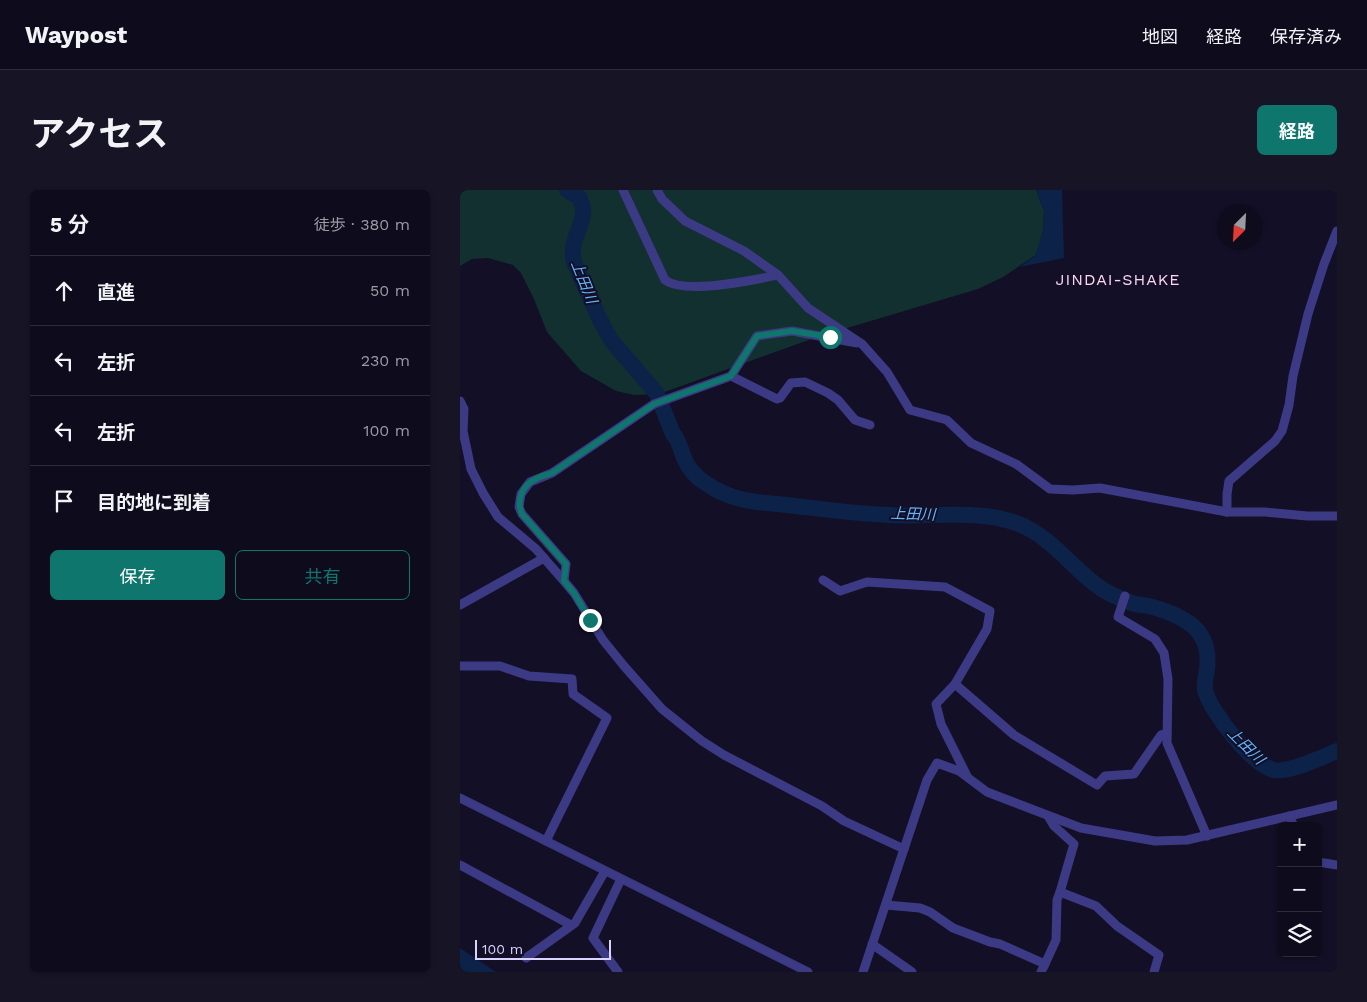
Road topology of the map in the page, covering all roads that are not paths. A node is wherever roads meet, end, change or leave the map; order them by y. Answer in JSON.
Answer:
{"nodes":[{"id":1,"x":623,"y":190,"type":"edge"},
{"id":2,"x":658,"y":190,"type":"edge"},
{"id":3,"x":1337,"y":231,"type":"edge"},
{"id":4,"x":778,"y":276,"type":"junction"},
{"id":5,"x":862,"y":344,"type":"junction"},
{"id":6,"x":731,"y":376,"type":"junction"},
{"id":7,"x":461,"y":406,"type":"edge"},
{"id":8,"x":870,"y":425,"type":"dead end"},
{"id":9,"x":1227,"y":512,"type":"junction"},
{"id":10,"x":1337,"y":516,"type":"edge"},
{"id":11,"x":544,"y":558,"type":"junction"},
{"id":12,"x":823,"y":580,"type":"dead end"},
{"id":13,"x":564,"y":581,"type":"junction"},
{"id":14,"x":1125,"y":596,"type":"dead end"},
{"id":15,"x":460,"y":605,"type":"edge"},
{"id":16,"x":460,"y":666,"type":"edge"},
{"id":17,"x":955,"y":684,"type":"junction"},
{"id":18,"x":1167,"y":733,"type":"junction"},
{"id":19,"x":968,"y":778,"type":"junction"},
{"id":20,"x":460,"y":798,"type":"edge"},
{"id":21,"x":1337,"y":805,"type":"edge"},
{"id":22,"x":1048,"y":816,"type":"junction"},
{"id":23,"x":1289,"y":816,"type":"junction"},
{"id":24,"x":1292,"y":822,"type":"edge"},
{"id":25,"x":1208,"y":836,"type":"junction"},
{"id":26,"x":546,"y":841,"type":"junction"},
{"id":27,"x":904,"y":848,"type":"junction"},
{"id":28,"x":1322,"y":863,"type":"edge"},
{"id":29,"x":460,"y":865,"type":"edge"},
{"id":30,"x":1337,"y":865,"type":"edge"},
{"id":31,"x":605,"y":871,"type":"junction"},
{"id":32,"x":621,"y":879,"type":"junction"},
{"id":33,"x":1060,"y":892,"type":"junction"},
{"id":34,"x":886,"y":905,"type":"junction"},
{"id":35,"x":571,"y":926,"type":"junction"},
{"id":36,"x":872,"y":944,"type":"junction"},
{"id":37,"x":526,"y":958,"type":"dead end"},
{"id":38,"x":1043,"y":968,"type":"edge"},
{"id":39,"x":618,"y":972,"type":"edge"},
{"id":40,"x":808,"y":972,"type":"edge"},
{"id":41,"x":863,"y":972,"type":"edge"},
{"id":42,"x":912,"y":972,"type":"edge"},
{"id":43,"x":1154,"y":972,"type":"edge"}],
"edges":[{"from":1,"to":4,"type":"street"},
{"from":2,"to":4,"type":"street"},
{"from":3,"to":9,"type":"street"},
{"from":4,"to":5,"type":"street"},
{"from":5,"to":6,"type":"street"},
{"from":5,"to":9,"type":"street"},
{"from":6,"to":8,"type":"street"},
{"from":6,"to":13,"type":"street"},
{"from":7,"to":11,"type":"street"},
{"from":9,"to":10,"type":"street"},
{"from":11,"to":13,"type":"street"},
{"from":11,"to":15,"type":"street"},
{"from":12,"to":17,"type":"street"},
{"from":13,"to":27,"type":"street"},
{"from":14,"to":18,"type":"street"},
{"from":16,"to":26,"type":"street"},
{"from":17,"to":18,"type":"street"},
{"from":17,"to":19,"type":"street"},
{"from":18,"to":25,"type":"street"},
{"from":19,"to":22,"type":"street"},
{"from":19,"to":27,"type":"street"},
{"from":20,"to":26,"type":"street"},
{"from":21,"to":23,"type":"street"},
{"from":22,"to":25,"type":"street"},
{"from":22,"to":33,"type":"street"},
{"from":23,"to":24,"type":"street"},
{"from":23,"to":25,"type":"street"},
{"from":26,"to":31,"type":"street"},
{"from":27,"to":34,"type":"street"},
{"from":28,"to":30,"type":"street"},
{"from":29,"to":35,"type":"street"},
{"from":31,"to":32,"type":"street"},
{"from":31,"to":35,"type":"street"},
{"from":32,"to":39,"type":"street"},
{"from":32,"to":40,"type":"street"},
{"from":33,"to":38,"type":"street"},
{"from":33,"to":43,"type":"street"},
{"from":34,"to":36,"type":"street"},
{"from":34,"to":38,"type":"street"},
{"from":35,"to":37,"type":"street"},
{"from":36,"to":41,"type":"street"},
{"from":36,"to":42,"type":"street"}]}
